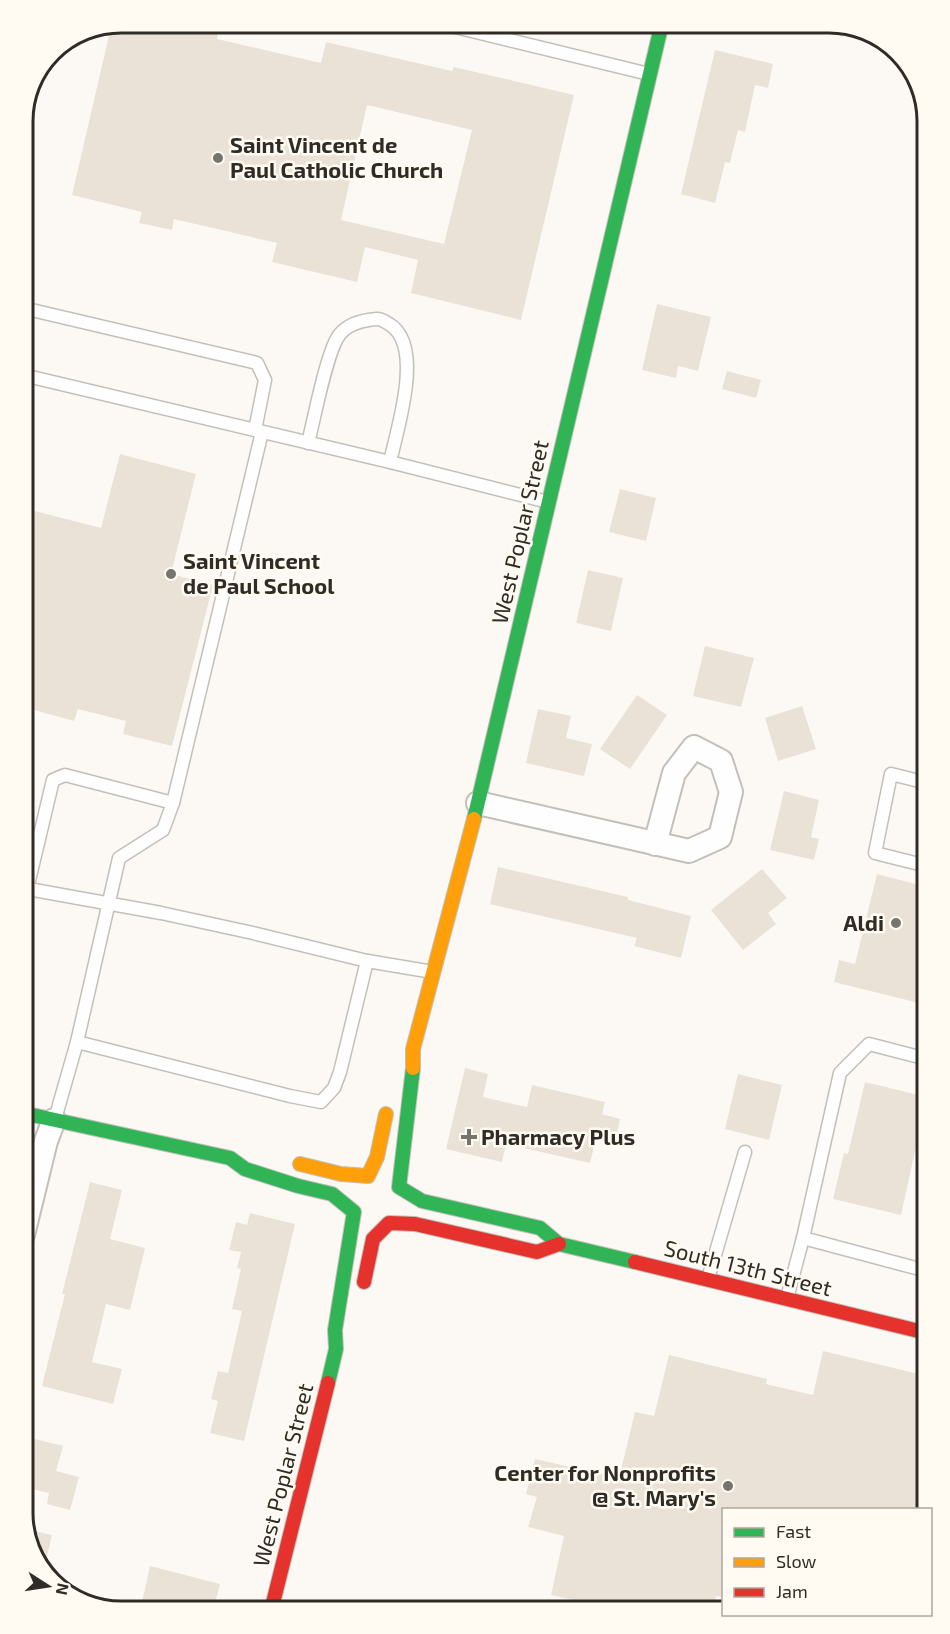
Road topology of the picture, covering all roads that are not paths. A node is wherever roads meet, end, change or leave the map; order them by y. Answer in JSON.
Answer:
{"nodes":[{"id":1,"x":480,"y":33,"type":"edge"},
{"id":2,"x":660,"y":33,"type":"edge"},
{"id":3,"x":650,"y":74,"type":"junction"},
{"id":4,"x":33,"y":310,"type":"edge"},
{"id":5,"x":33,"y":377,"type":"edge"},
{"id":6,"x":258,"y":431,"type":"junction"},
{"id":7,"x":308,"y":443,"type":"junction"},
{"id":8,"x":390,"y":462,"type":"junction"},
{"id":9,"x":549,"y":502,"type":"junction"},
{"id":10,"x":917,"y":780,"type":"edge"},
{"id":11,"x":173,"y":803,"type":"junction"},
{"id":12,"x":478,"y":803,"type":"junction"},
{"id":13,"x":655,"y":844,"type":"junction"},
{"id":14,"x":33,"y":858,"type":"edge"},
{"id":15,"x":917,"y":864,"type":"edge"},
{"id":16,"x":33,"y":890,"type":"edge"},
{"id":17,"x":110,"y":904,"type":"junction"},
{"id":18,"x":367,"y":961,"type":"junction"},
{"id":19,"x":434,"y":973,"type":"junction"},
{"id":20,"x":77,"y":1042,"type":"junction"},
{"id":21,"x":413,"y":1049,"type":"junction"},
{"id":22,"x":917,"y":1056,"type":"edge"},
{"id":23,"x":399,"y":1071,"type":"dead end"},
{"id":24,"x":390,"y":1101,"type":"dead end"},
{"id":25,"x":33,"y":1115,"type":"edge"},
{"id":26,"x":54,"y":1120,"type":"junction"},
{"id":27,"x":745,"y":1152,"type":"dead end"},
{"id":28,"x":255,"y":1156,"type":"dead end"},
{"id":29,"x":230,"y":1158,"type":"junction"},
{"id":30,"x":290,"y":1162,"type":"dead end"},
{"id":31,"x":368,"y":1176,"type":"junction"},
{"id":32,"x":399,"y":1187,"type":"junction"},
{"id":33,"x":33,"y":1192,"type":"edge"},
{"id":34,"x":354,"y":1212,"type":"junction"},
{"id":35,"x":389,"y":1223,"type":"junction"},
{"id":36,"x":803,"y":1238,"type":"junction"},
{"id":37,"x":559,"y":1244,"type":"junction"},
{"id":38,"x":917,"y":1268,"type":"edge"},
{"id":39,"x":708,"y":1280,"type":"junction"},
{"id":40,"x":360,"y":1296,"type":"dead end"},
{"id":41,"x":787,"y":1299,"type":"junction"},
{"id":42,"x":348,"y":1331,"type":"dead end"},
{"id":43,"x":917,"y":1331,"type":"edge"},
{"id":44,"x":336,"y":1349,"type":"junction"},
{"id":45,"x":273,"y":1601,"type":"edge"}],
"edges":[{"from":1,"to":3,"type":"lane"},
{"from":2,"to":3,"type":"street","name":"West Poplar Street"},
{"from":3,"to":9,"type":"street","name":"West Poplar Street"},
{"from":4,"to":6,"type":"lane"},
{"from":5,"to":6,"type":"lane"},
{"from":6,"to":7,"type":"lane"},
{"from":6,"to":11,"type":"lane"},
{"from":7,"to":8,"type":"lane"},
{"from":7,"to":8,"type":"lane"},
{"from":8,"to":9,"type":"lane"},
{"from":9,"to":12,"type":"street","name":"West Poplar Street"},
{"from":10,"to":15,"type":"lane"},
{"from":11,"to":14,"type":"lane"},
{"from":11,"to":17,"type":"lane"},
{"from":12,"to":13,"type":"street"},
{"from":12,"to":19,"type":"street","name":"West Poplar Street"},
{"from":13,"to":13,"type":"street"},
{"from":16,"to":17,"type":"lane"},
{"from":17,"to":18,"type":"lane"},
{"from":17,"to":20,"type":"lane"},
{"from":18,"to":19,"type":"lane"},
{"from":18,"to":20,"type":"lane"},
{"from":19,"to":21,"type":"street","name":"West Poplar Street"},
{"from":20,"to":26,"type":"lane"},
{"from":21,"to":23,"type":"street","name":"West Poplar Street"},
{"from":21,"to":32,"type":"street","name":"West Poplar Street"},
{"from":22,"to":36,"type":"lane"},
{"from":24,"to":31,"type":"street"},
{"from":25,"to":26,"type":"street"},
{"from":26,"to":29,"type":"street"},
{"from":26,"to":33,"type":"street"},
{"from":27,"to":39,"type":"lane"},
{"from":28,"to":29,"type":"street"},
{"from":29,"to":34,"type":"street"},
{"from":30,"to":31,"type":"street"},
{"from":31,"to":32,"type":"street"},
{"from":31,"to":34,"type":"street"},
{"from":32,"to":35,"type":"street"},
{"from":32,"to":37,"type":"street","name":"South 13th Street"},
{"from":34,"to":35,"type":"street"},
{"from":34,"to":44,"type":"street","name":"West Poplar Street"},
{"from":35,"to":37,"type":"street","name":"South 13th Street"},
{"from":35,"to":40,"type":"street"},
{"from":36,"to":38,"type":"lane"},
{"from":36,"to":41,"type":"lane"},
{"from":37,"to":39,"type":"street","name":"South 13th Street"},
{"from":39,"to":41,"type":"street","name":"South 13th Street"},
{"from":41,"to":43,"type":"street","name":"South 13th Street"},
{"from":42,"to":44,"type":"street","name":"West Poplar Street"},
{"from":44,"to":45,"type":"street","name":"West Poplar Street"}]}
